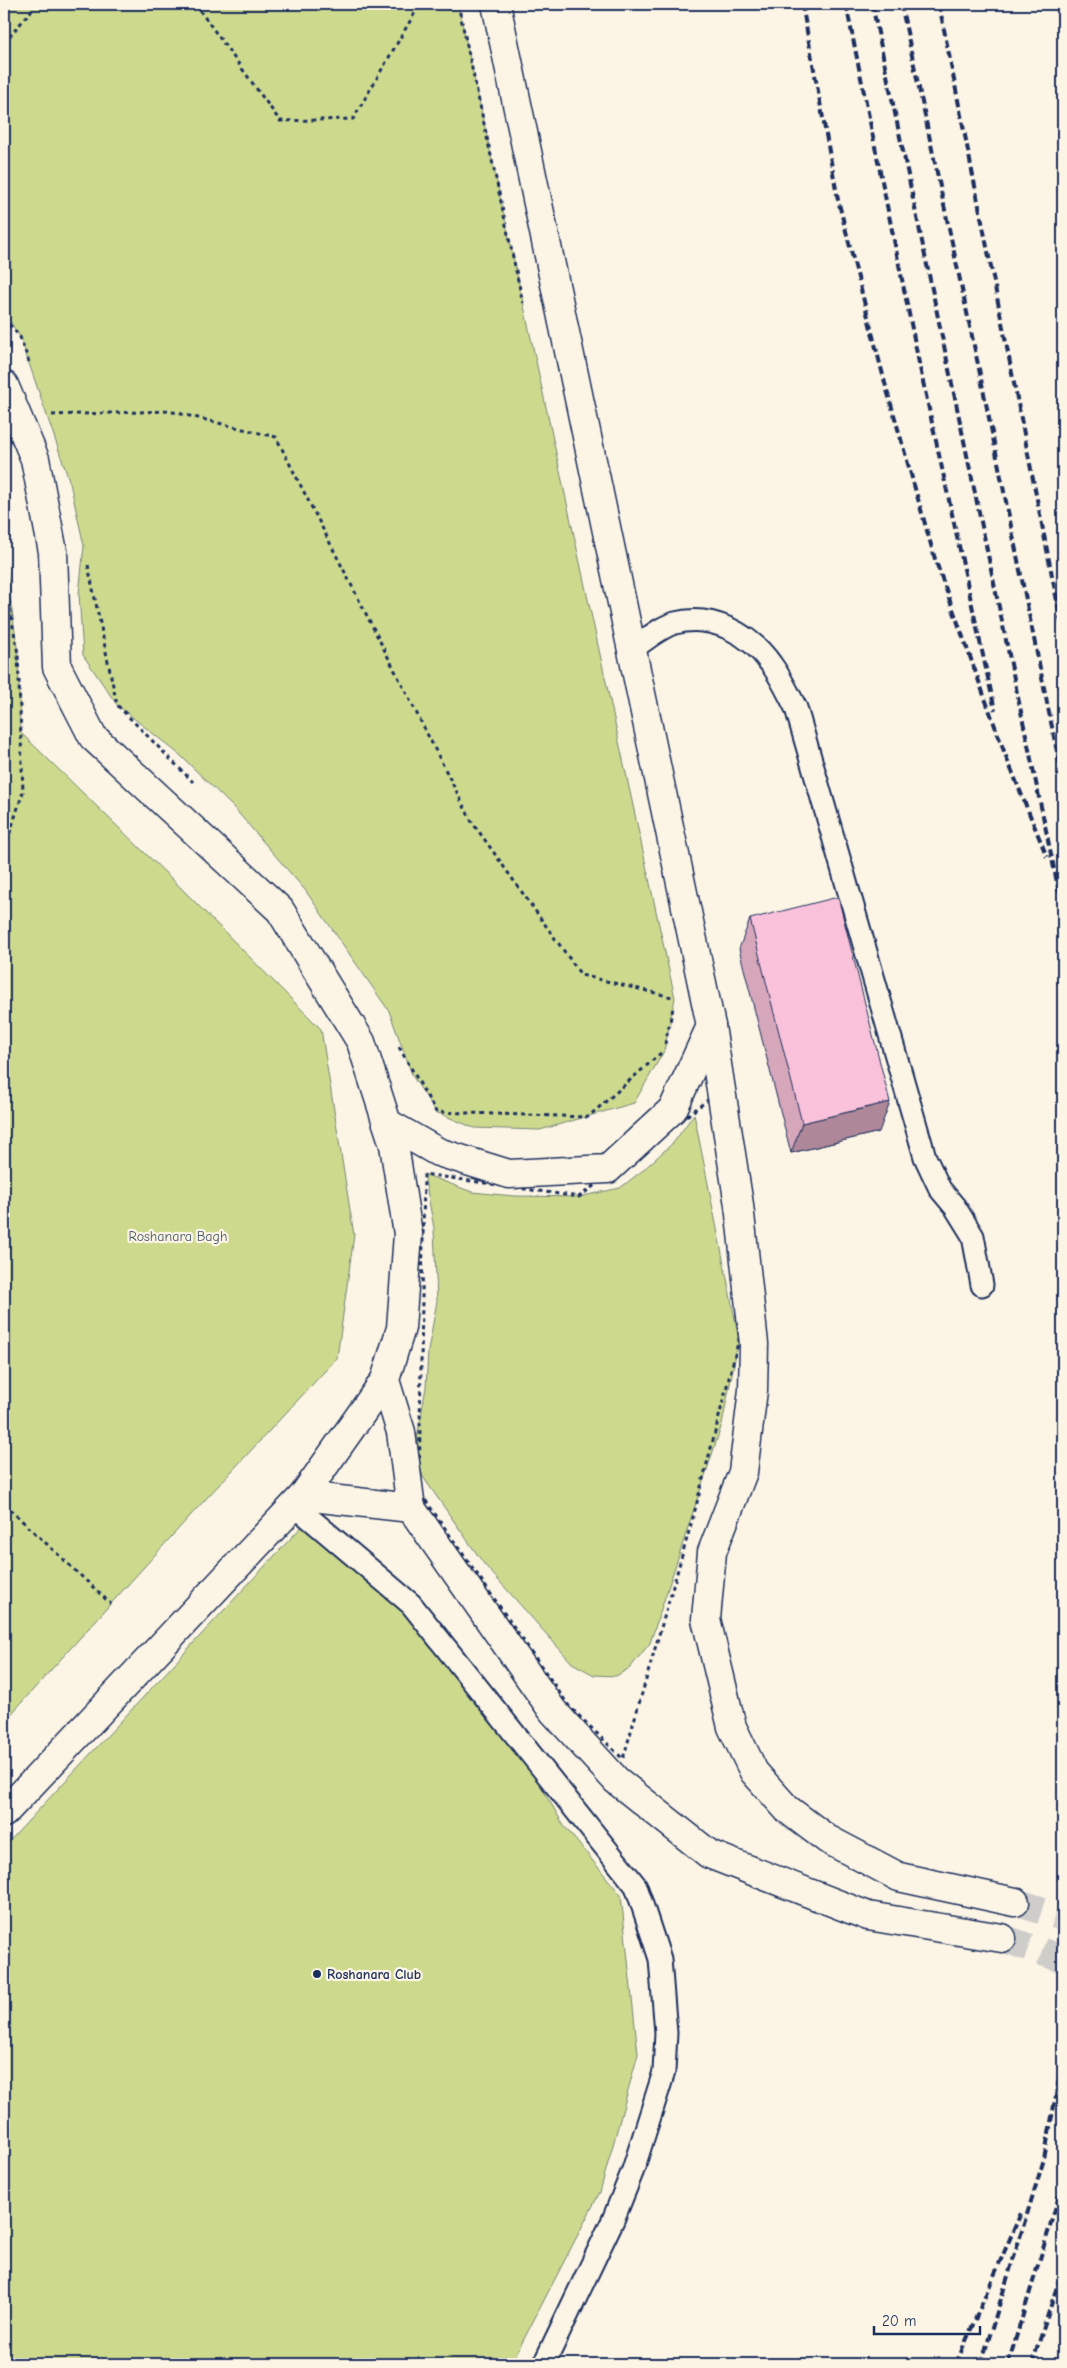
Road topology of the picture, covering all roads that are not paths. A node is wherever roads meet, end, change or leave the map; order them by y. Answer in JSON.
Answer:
{"nodes":[{"id":1,"x":496,"y":4,"type":"edge"},
{"id":2,"x":4,"y":385,"type":"edge"},
{"id":3,"x":632,"y":649,"type":"junction"},
{"id":4,"x":711,"y":1026,"type":"junction"},
{"id":5,"x":387,"y":1123,"type":"junction"},
{"id":6,"x":982,"y":1286,"type":"dead end"},
{"id":7,"x":385,"y":1380,"type":"junction"},
{"id":8,"x":299,"y":1500,"type":"junction"},
{"id":9,"x":411,"y":1508,"type":"junction"},
{"id":10,"x":4,"y":1812,"type":"edge"},
{"id":11,"x":1015,"y":1902,"type":"tunnel mouth"},
{"id":12,"x":1002,"y":1938,"type":"tunnel mouth"},
{"id":13,"x":544,"y":2364,"type":"edge"}],
"edges":[{"from":1,"to":3,"type":"street"},
{"from":2,"to":5,"type":"street"},
{"from":3,"to":4,"type":"street"},
{"from":3,"to":6,"type":"lane"},
{"from":4,"to":5,"type":"street"},
{"from":4,"to":11,"type":"street"},
{"from":5,"to":7,"type":"street"},
{"from":7,"to":8,"type":"street"},
{"from":7,"to":9,"type":"street"},
{"from":8,"to":9,"type":"street"},
{"from":8,"to":10,"type":"street"},
{"from":8,"to":13,"type":"lane"},
{"from":9,"to":12,"type":"street"}]}
